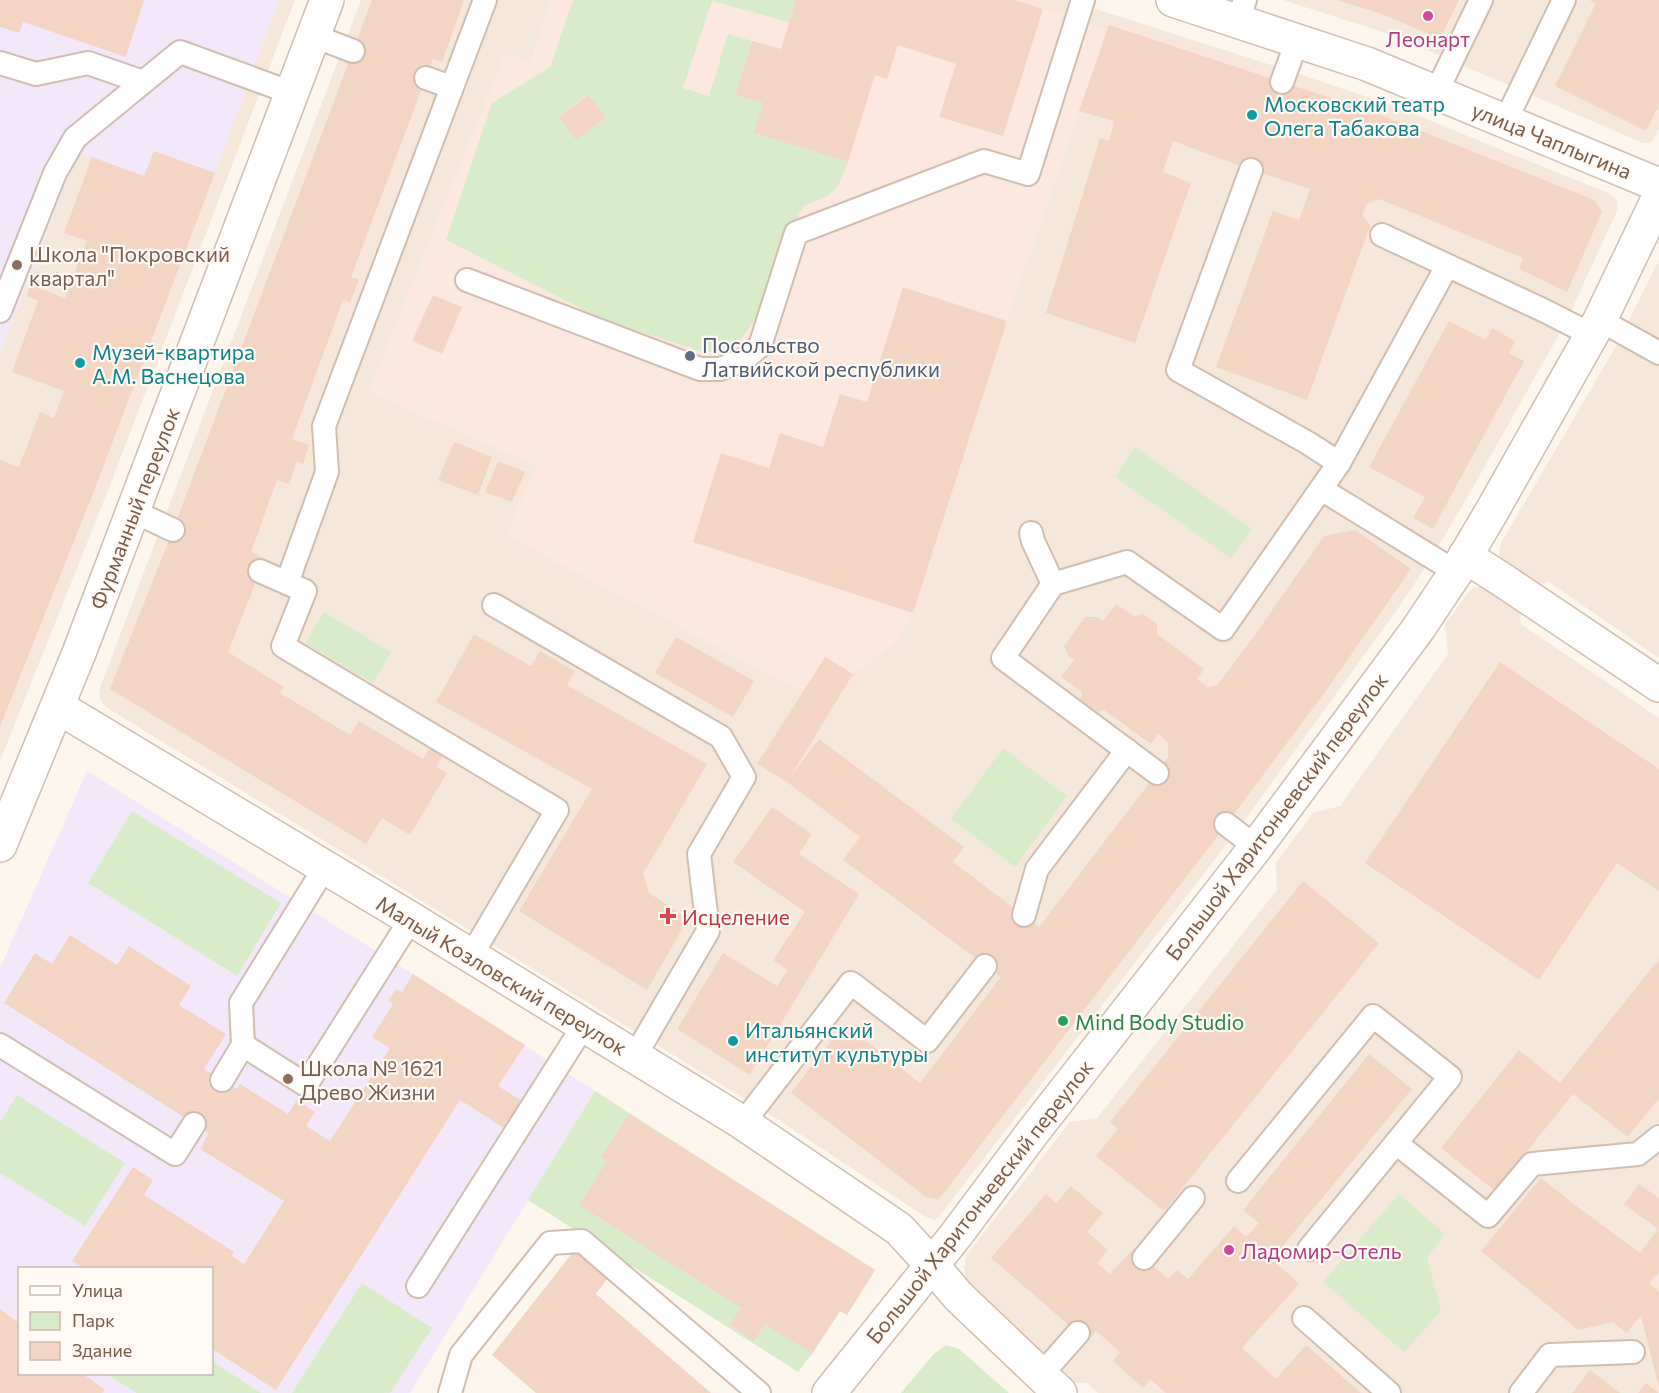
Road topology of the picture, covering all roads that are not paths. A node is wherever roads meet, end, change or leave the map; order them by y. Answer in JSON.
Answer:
{"nodes":[{"id":1,"x":327,"y":0,"type":"edge"},
{"id":2,"x":485,"y":0,"type":"edge"},
{"id":3,"x":1083,"y":0,"type":"edge"},
{"id":4,"x":1173,"y":0,"type":"edge"},
{"id":5,"x":1481,"y":0,"type":"edge"},
{"id":6,"x":1563,"y":0,"type":"edge"},
{"id":7,"x":1242,"y":10,"type":"edge"},
{"id":8,"x":314,"y":36,"type":"junction"},
{"id":9,"x":1297,"y":41,"type":"junction"},
{"id":10,"x":353,"y":51,"type":"dead end"},
{"id":11,"x":0,"y":63,"type":"edge"},
{"id":12,"x":426,"y":78,"type":"dead end"},
{"id":13,"x":143,"y":82,"type":"junction"},
{"id":14,"x":1282,"y":82,"type":"dead end"},
{"id":15,"x":452,"y":87,"type":"junction"},
{"id":16,"x":292,"y":93,"type":"junction"},
{"id":17,"x":1436,"y":93,"type":"junction"},
{"id":18,"x":1505,"y":122,"type":"junction"},
{"id":19,"x":1251,"y":170,"type":"dead end"},
{"id":20,"x":1659,"y":185,"type":"edge"},
{"id":21,"x":1659,"y":197,"type":"edge"},
{"id":22,"x":1382,"y":235,"type":"dead end"},
{"id":23,"x":1447,"y":266,"type":"junction"},
{"id":24,"x":467,"y":280,"type":"dead end"},
{"id":25,"x":0,"y":311,"type":"edge"},
{"id":26,"x":1596,"y":328,"type":"junction"},
{"id":27,"x":1659,"y":353,"type":"edge"},
{"id":28,"x":1339,"y":463,"type":"junction"},
{"id":29,"x":1322,"y":489,"type":"junction"},
{"id":30,"x":133,"y":511,"type":"junction"},
{"id":31,"x":173,"y":530,"type":"dead end"},
{"id":32,"x":1031,"y":533,"type":"dead end"},
{"id":33,"x":1460,"y":564,"type":"junction"},
{"id":34,"x":260,"y":571,"type":"dead end"},
{"id":35,"x":287,"y":583,"type":"junction"},
{"id":36,"x":1053,"y":584,"type":"junction"},
{"id":37,"x":494,"y":605,"type":"dead end"},
{"id":38,"x":1659,"y":685,"type":"edge"},
{"id":39,"x":58,"y":707,"type":"junction"},
{"id":40,"x":1127,"y":750,"type":"junction"},
{"id":41,"x":1157,"y":773,"type":"dead end"},
{"id":42,"x":1226,"y":824,"type":"dead end"},
{"id":43,"x":0,"y":845,"type":"edge"},
{"id":44,"x":1256,"y":847,"type":"junction"},
{"id":45,"x":325,"y":867,"type":"junction"},
{"id":46,"x":1024,"y":915,"type":"dead end"},
{"id":47,"x":411,"y":919,"type":"junction"},
{"id":48,"x":471,"y":956,"type":"junction"},
{"id":49,"x":985,"y":966,"type":"dead end"},
{"id":50,"x":584,"y":1025,"type":"junction"},
{"id":51,"x":0,"y":1045,"type":"edge"},
{"id":52,"x":243,"y":1046,"type":"junction"},
{"id":53,"x":635,"y":1056,"type":"junction"},
{"id":54,"x":222,"y":1080,"type":"dead end"},
{"id":55,"x":743,"y":1123,"type":"junction"},
{"id":56,"x":194,"y":1124,"type":"dead end"},
{"id":57,"x":1659,"y":1137,"type":"edge"},
{"id":58,"x":1396,"y":1143,"type":"junction"},
{"id":59,"x":1238,"y":1181,"type":"dead end"},
{"id":60,"x":1193,"y":1198,"type":"dead end"},
{"id":61,"x":1309,"y":1249,"type":"dead end"},
{"id":62,"x":1144,"y":1258,"type":"dead end"},
{"id":63,"x":932,"y":1265,"type":"junction"},
{"id":64,"x":418,"y":1286,"type":"dead end"},
{"id":65,"x":1304,"y":1318,"type":"dead end"},
{"id":66,"x":1078,"y":1333,"type":"dead end"},
{"id":67,"x":1633,"y":1352,"type":"dead end"},
{"id":68,"x":1051,"y":1384,"type":"edge"},
{"id":69,"x":450,"y":1393,"type":"edge"},
{"id":70,"x":759,"y":1393,"type":"edge"},
{"id":71,"x":829,"y":1393,"type":"edge"},
{"id":72,"x":1389,"y":1393,"type":"edge"},
{"id":73,"x":1521,"y":1393,"type":"edge"}],
"edges":[{"from":1,"to":8,"type":"street","name":"Фурманный переулок"},
{"from":2,"to":15,"type":"lane"},
{"from":3,"to":24,"type":"lane"},
{"from":4,"to":7,"type":"street","name":"улица Чаплыгина"},
{"from":5,"to":17,"type":"lane"},
{"from":6,"to":18,"type":"lane"},
{"from":7,"to":9,"type":"street","name":"улица Чаплыгина"},
{"from":8,"to":10,"type":"lane"},
{"from":8,"to":16,"type":"street","name":"Фурманный переулок"},
{"from":9,"to":14,"type":"lane"},
{"from":9,"to":17,"type":"street","name":"улица Чаплыгина"},
{"from":11,"to":13,"type":"lane"},
{"from":12,"to":15,"type":"lane"},
{"from":13,"to":16,"type":"lane"},
{"from":13,"to":25,"type":"lane"},
{"from":15,"to":35,"type":"lane"},
{"from":16,"to":30,"type":"street","name":"Фурманный переулок"},
{"from":17,"to":18,"type":"street","name":"улица Чаплыгина"},
{"from":18,"to":20,"type":"street","name":"улица Чаплыгина"},
{"from":19,"to":28,"type":"lane"},
{"from":21,"to":26,"type":"street","name":"Большой Харитоньевский переулок"},
{"from":22,"to":23,"type":"lane"},
{"from":23,"to":26,"type":"lane"},
{"from":23,"to":28,"type":"lane"},
{"from":26,"to":27,"type":"lane"},
{"from":26,"to":33,"type":"street","name":"Большой Харитоньевский переулок"},
{"from":28,"to":29,"type":"lane"},
{"from":29,"to":33,"type":"lane"},
{"from":29,"to":36,"type":"lane"},
{"from":30,"to":31,"type":"lane"},
{"from":30,"to":39,"type":"street","name":"Фурманный переулок"},
{"from":32,"to":36,"type":"lane"},
{"from":33,"to":38,"type":"street"},
{"from":33,"to":44,"type":"street","name":"Большой Харитоньевский переулок"},
{"from":34,"to":35,"type":"lane"},
{"from":35,"to":48,"type":"lane"},
{"from":36,"to":40,"type":"lane"},
{"from":37,"to":53,"type":"lane"},
{"from":39,"to":43,"type":"street","name":"Фурманный переулок"},
{"from":39,"to":45,"type":"street","name":"Малый Козловский переулок"},
{"from":40,"to":41,"type":"lane"},
{"from":40,"to":46,"type":"lane"},
{"from":42,"to":44,"type":"lane"},
{"from":44,"to":63,"type":"street","name":"Большой Харитоньевский переулок"},
{"from":45,"to":47,"type":"street","name":"Малый Козловский переулок"},
{"from":45,"to":52,"type":"lane"},
{"from":47,"to":48,"type":"street","name":"Малый Козловский переулок"},
{"from":47,"to":52,"type":"lane"},
{"from":48,"to":50,"type":"street","name":"Малый Козловский переулок"},
{"from":49,"to":55,"type":"lane"},
{"from":50,"to":53,"type":"street","name":"Малый Козловский переулок"},
{"from":50,"to":64,"type":"lane"},
{"from":51,"to":56,"type":"lane"},
{"from":52,"to":54,"type":"lane"},
{"from":53,"to":55,"type":"street","name":"Малый Козловский переулок"},
{"from":55,"to":63,"type":"street","name":"Малый Козловский переулок"},
{"from":57,"to":58,"type":"lane"},
{"from":58,"to":59,"type":"lane"},
{"from":58,"to":61,"type":"lane"},
{"from":60,"to":62,"type":"lane"},
{"from":63,"to":68,"type":"street","name":"Малый Козловский переулок"},
{"from":63,"to":71,"type":"street","name":"Большой Харитоньевский переулок"},
{"from":65,"to":72,"type":"lane"},
{"from":66,"to":68,"type":"lane"},
{"from":67,"to":73,"type":"lane"},
{"from":69,"to":70,"type":"lane"}]}
